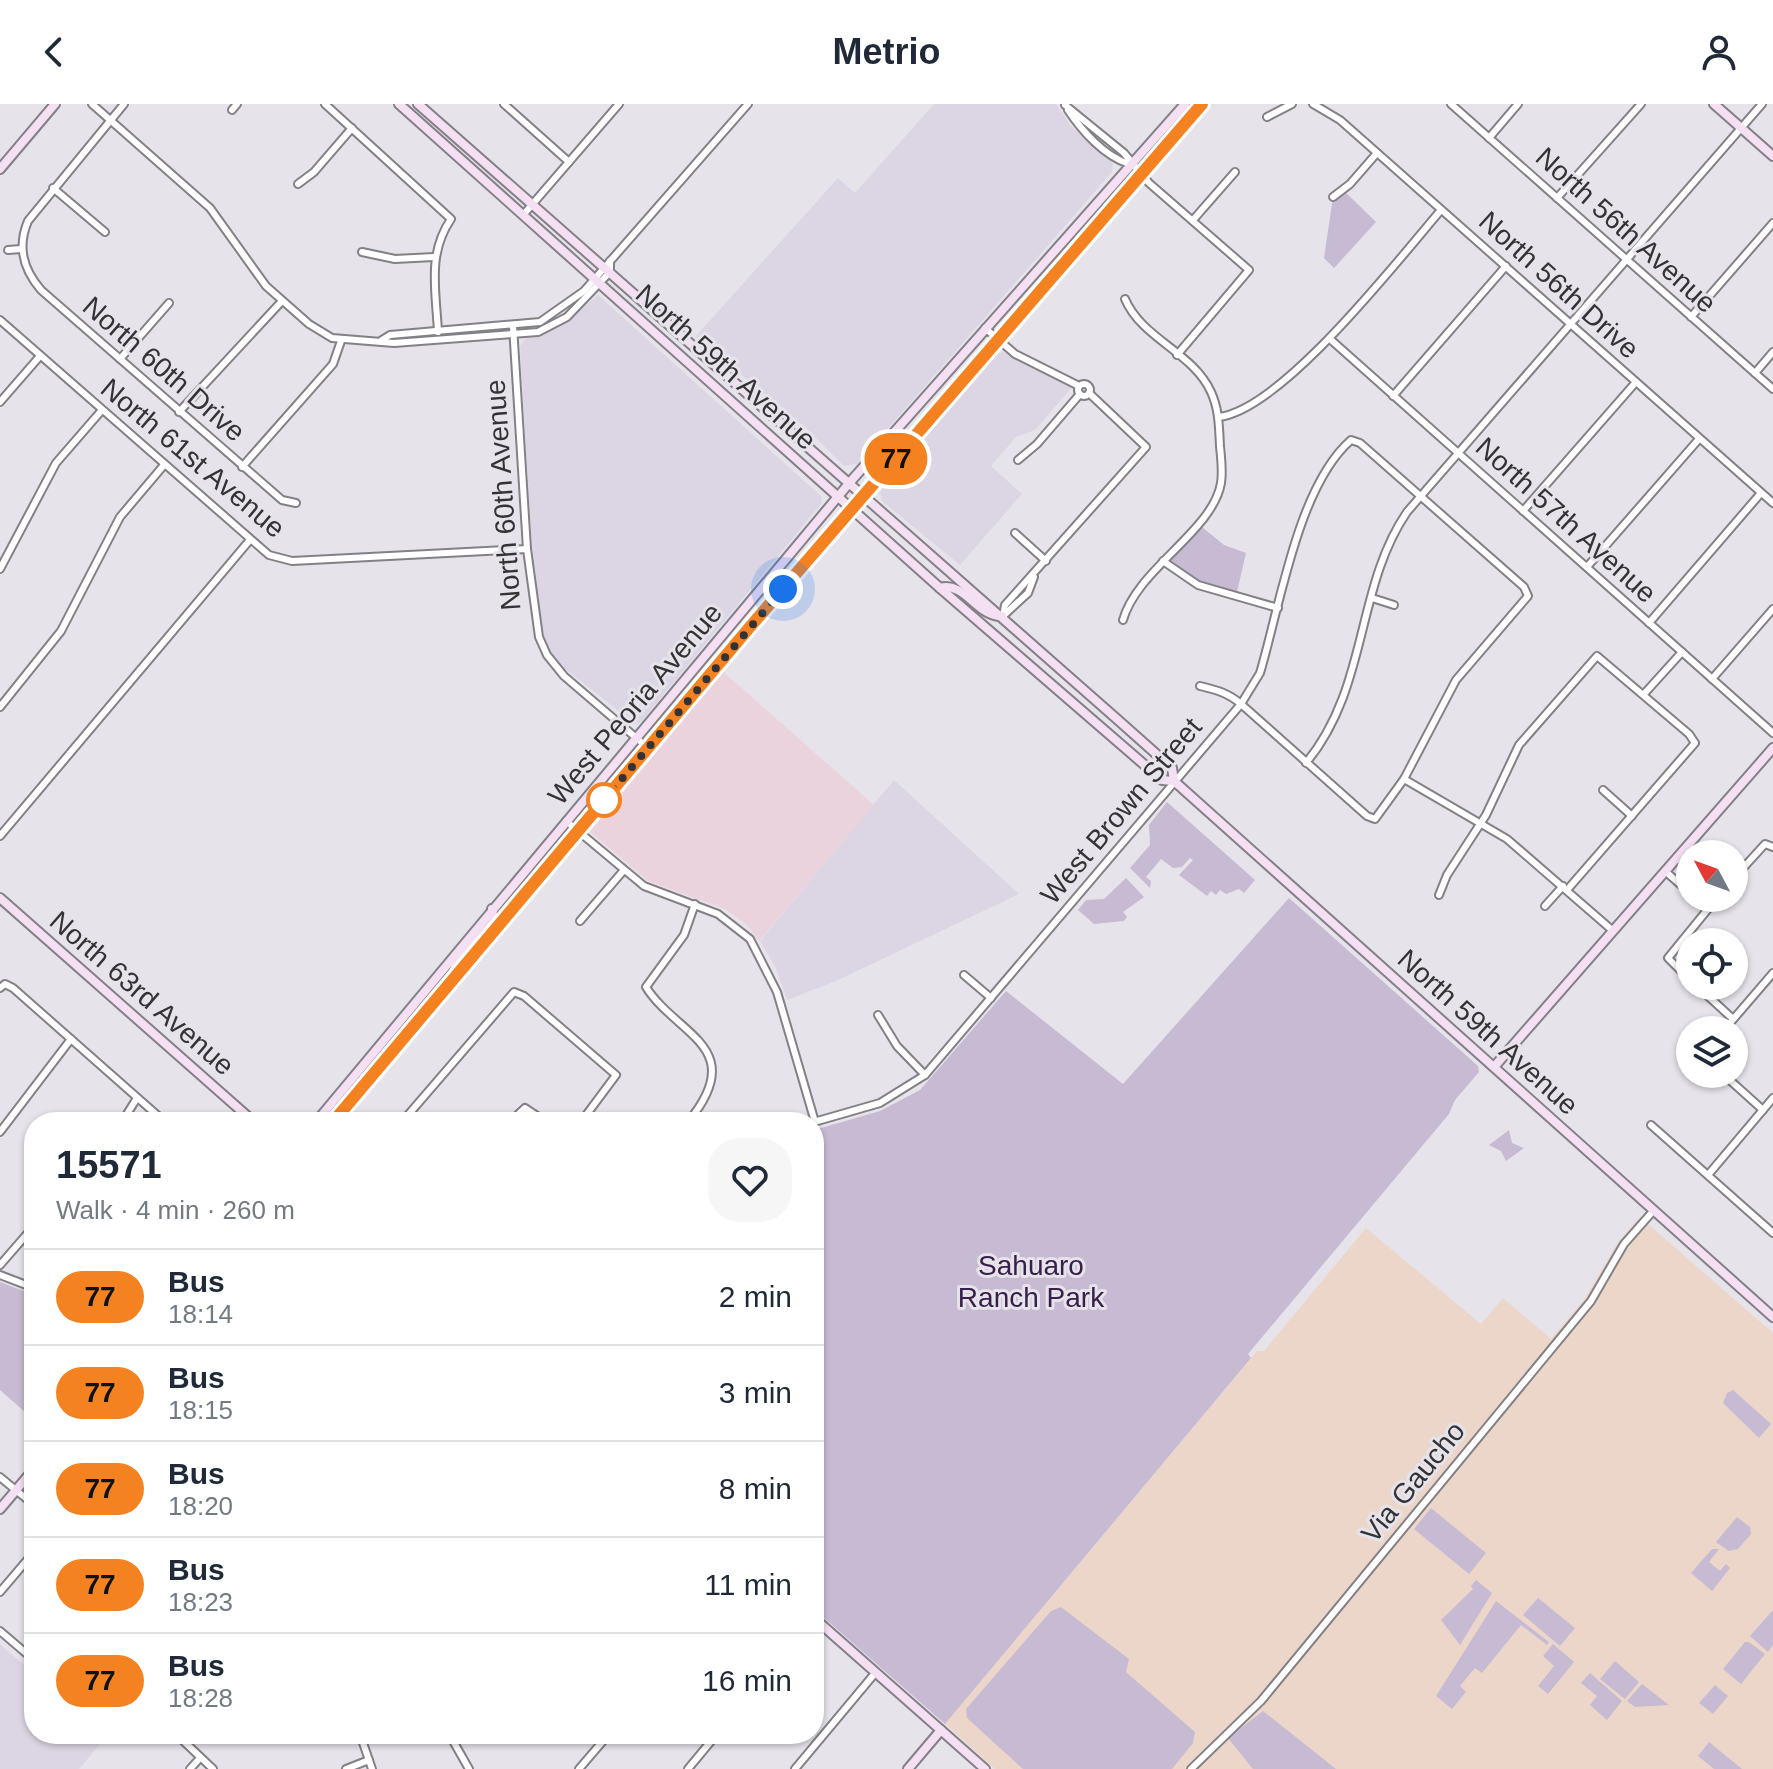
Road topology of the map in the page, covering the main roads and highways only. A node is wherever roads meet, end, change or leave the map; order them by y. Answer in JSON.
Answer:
{"nodes":[{"id":1,"x":55,"y":104,"type":"edge"},
{"id":2,"x":399,"y":104,"type":"edge"},
{"id":3,"x":418,"y":104,"type":"edge"},
{"id":4,"x":1185,"y":104,"type":"edge"},
{"id":5,"x":1202,"y":104,"type":"edge"},
{"id":6,"x":1714,"y":104,"type":"edge"},
{"id":7,"x":1773,"y":156,"type":"edge"},
{"id":8,"x":0,"y":169,"type":"edge"},
{"id":9,"x":851,"y":481,"type":"junction"},
{"id":10,"x":866,"y":494,"type":"junction"},
{"id":11,"x":838,"y":497,"type":"junction"},
{"id":12,"x":852,"y":510,"type":"junction"},
{"id":13,"x":940,"y":588,"type":"junction"},
{"id":14,"x":739,"y":614,"type":"junction"},
{"id":15,"x":1003,"y":616,"type":"junction"},
{"id":16,"x":752,"y":625,"type":"junction"},
{"id":17,"x":1773,"y":748,"type":"edge"},
{"id":18,"x":1174,"y":781,"type":"junction"},
{"id":19,"x":0,"y":898,"type":"edge"},
{"id":20,"x":492,"y":909,"type":"junction"},
{"id":21,"x":446,"y":987,"type":"junction"},
{"id":22,"x":1494,"y":1067,"type":"junction"},
{"id":23,"x":242,"y":1112,"type":"edge"},
{"id":24,"x":324,"y":1112,"type":"edge"},
{"id":25,"x":341,"y":1112,"type":"edge"},
{"id":26,"x":1771,"y":1311,"type":"edge"},
{"id":27,"x":24,"y":1481,"type":"edge"},
{"id":28,"x":0,"y":1509,"type":"edge"},
{"id":29,"x":824,"y":1627,"type":"edge"},
{"id":30,"x":941,"y":1730,"type":"junction"},
{"id":31,"x":908,"y":1769,"type":"edge"},
{"id":32,"x":985,"y":1769,"type":"edge"}],
"edges":[{"from":1,"to":8,"type":"main road"},
{"from":2,"to":11,"type":"main road","name":"North 59th Avenue"},
{"from":3,"to":9,"type":"main road","name":"North 59th Avenue"},
{"from":4,"to":9,"type":"main road","name":"West Peoria Avenue"},
{"from":5,"to":10,"type":"main road","name":"West Peoria Avenue"},
{"from":6,"to":7,"type":"main road"},
{"from":9,"to":10,"type":"main road","name":"North 59th Avenue"},
{"from":9,"to":11,"type":"main road","name":"West Peoria Avenue"},
{"from":10,"to":12,"type":"main road","name":"West Peoria Avenue"},
{"from":10,"to":15,"type":"main road","name":"North 59th Avenue"},
{"from":11,"to":12,"type":"main road","name":"North 59th Avenue"},
{"from":11,"to":14,"type":"main road","name":"West Peoria Avenue"},
{"from":12,"to":13,"type":"main road","name":"North 59th Avenue"},
{"from":12,"to":16,"type":"main road","name":"West Peoria Avenue"},
{"from":13,"to":15,"type":"main road"},
{"from":13,"to":18,"type":"main road","name":"North 59th Avenue"},
{"from":14,"to":16,"type":"main road"},
{"from":14,"to":20,"type":"main road","name":"West Peoria Avenue"},
{"from":15,"to":18,"type":"main road","name":"North 59th Avenue"},
{"from":16,"to":21,"type":"main road","name":"West Peoria Avenue"},
{"from":17,"to":22,"type":"main road"},
{"from":18,"to":22,"type":"main road","name":"North 59th Avenue"},
{"from":19,"to":23,"type":"main road","name":"North 63rd Avenue"},
{"from":20,"to":21,"type":"main road"},
{"from":20,"to":24,"type":"main road","name":"West Peoria Avenue"},
{"from":21,"to":25,"type":"main road","name":"West Peoria Avenue"},
{"from":22,"to":26,"type":"main road","name":"North 59th Avenue"},
{"from":27,"to":28,"type":"main road"},
{"from":29,"to":30,"type":"main road"},
{"from":30,"to":31,"type":"main road"},
{"from":30,"to":32,"type":"main road"}]}
